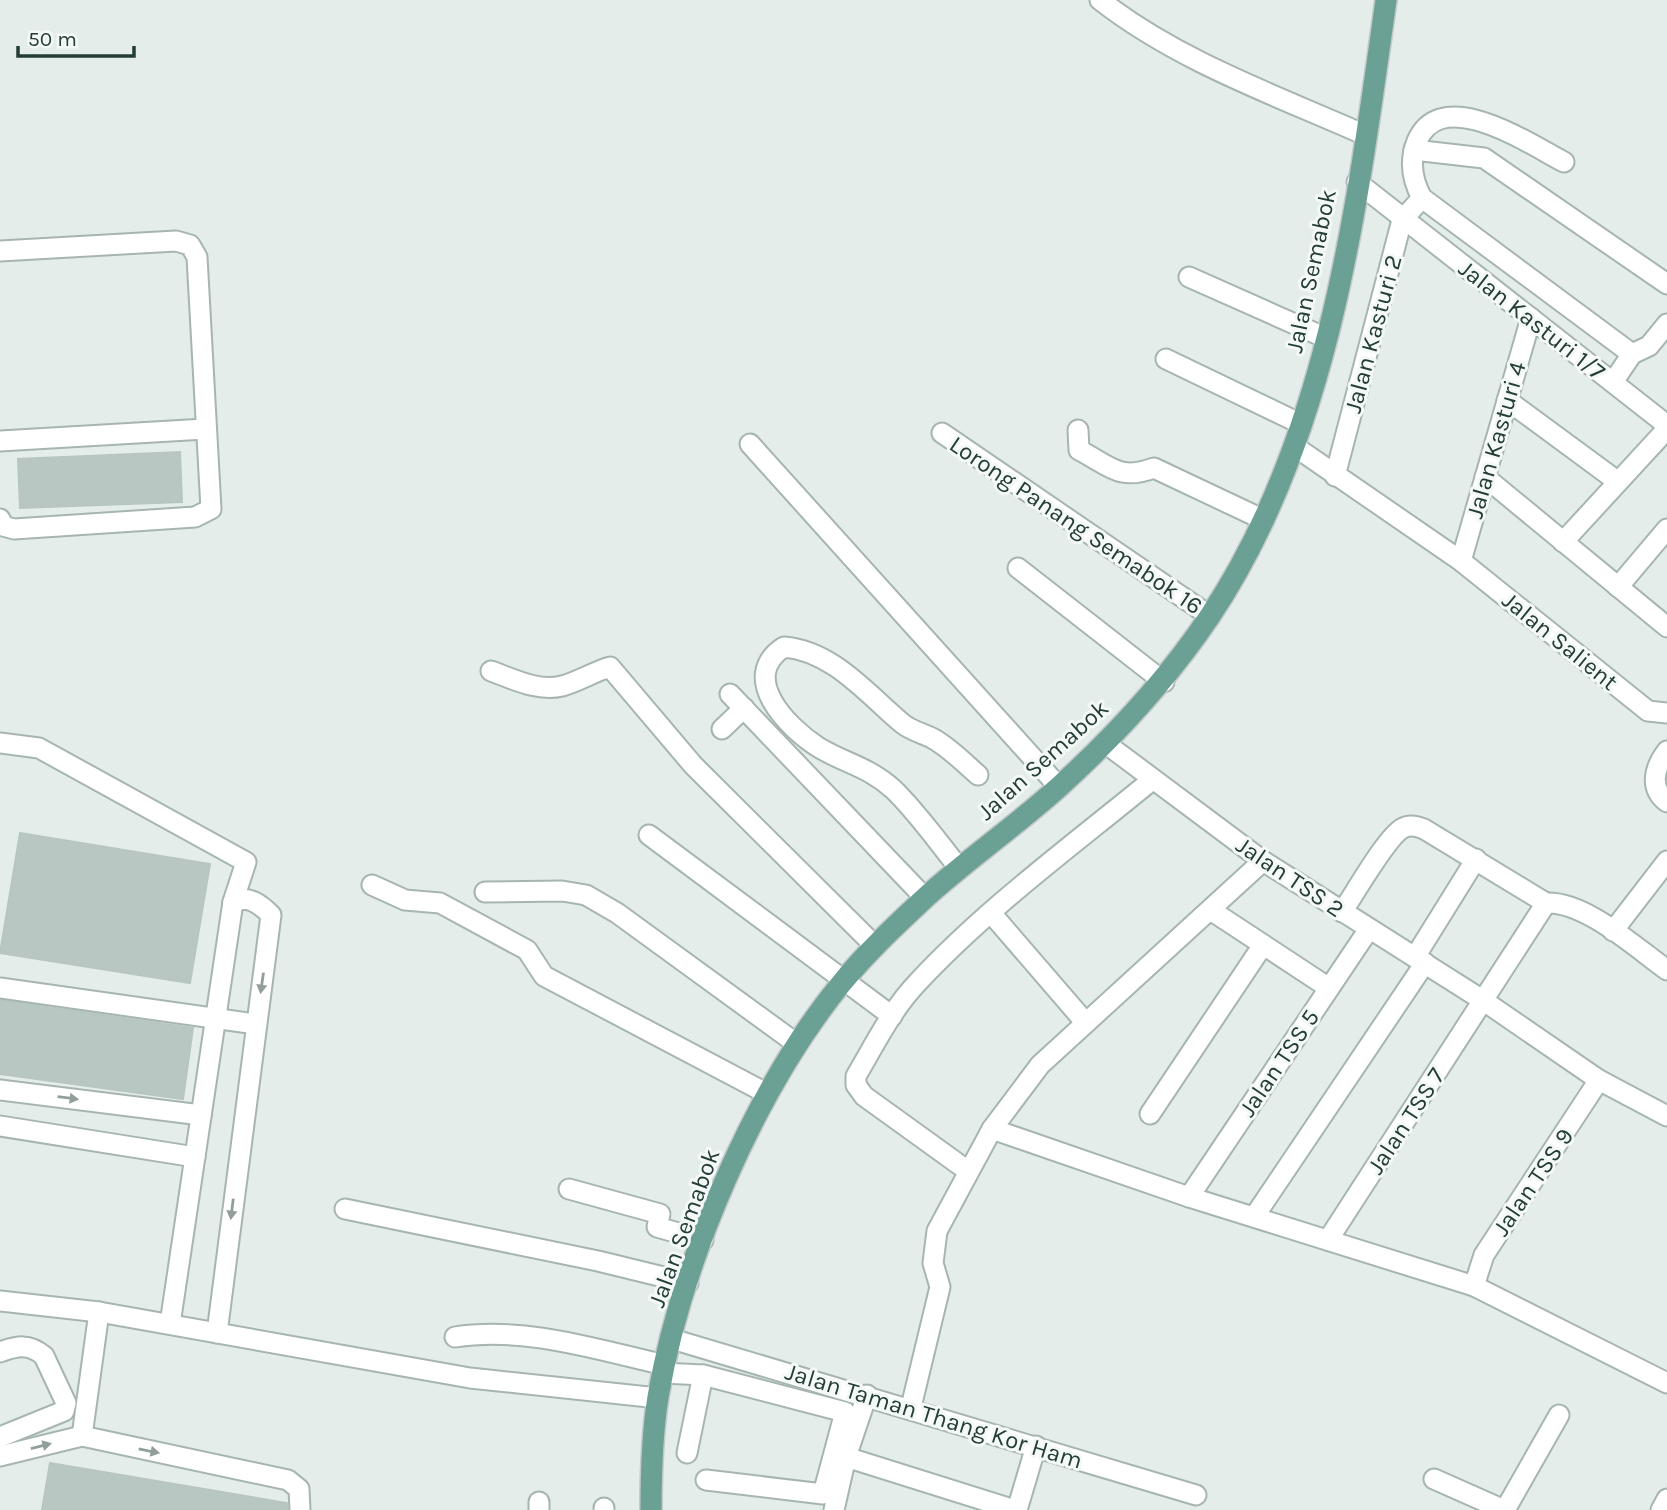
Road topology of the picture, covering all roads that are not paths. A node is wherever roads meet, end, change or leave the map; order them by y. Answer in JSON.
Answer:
{"nodes":[{"id":1,"x":1100,"y":0,"type":"edge"},
{"id":2,"x":1386,"y":0,"type":"edge"},
{"id":3,"x":1365,"y":135,"type":"junction"},
{"id":4,"x":1413,"y":150,"type":"junction"},
{"id":5,"x":1564,"y":162,"type":"dead end"},
{"id":6,"x":1357,"y":182,"type":"junction"},
{"id":7,"x":1422,"y":198,"type":"junction"},
{"id":8,"x":1396,"y":215,"type":"junction"},
{"id":9,"x":0,"y":251,"type":"edge"},
{"id":10,"x":1189,"y":276,"type":"dead end"},
{"id":11,"x":1667,"y":284,"type":"edge"},
{"id":12,"x":1531,"y":318,"type":"junction"},
{"id":13,"x":1667,"y":324,"type":"edge"},
{"id":14,"x":1326,"y":338,"type":"junction"},
{"id":15,"x":1632,"y":354,"type":"junction"},
{"id":16,"x":1166,"y":359,"type":"dead end"},
{"id":17,"x":1613,"y":382,"type":"junction"},
{"id":18,"x":1507,"y":400,"type":"junction"},
{"id":19,"x":1301,"y":424,"type":"junction"},
{"id":20,"x":1667,"y":427,"type":"edge"},
{"id":21,"x":205,"y":429,"type":"junction"},
{"id":22,"x":1078,"y":430,"type":"dead end"},
{"id":23,"x":942,"y":433,"type":"dead end"},
{"id":24,"x":0,"y":441,"type":"edge"},
{"id":25,"x":750,"y":444,"type":"dead end"},
{"id":26,"x":1294,"y":446,"type":"junction"},
{"id":27,"x":1328,"y":471,"type":"junction"},
{"id":28,"x":1485,"y":477,"type":"junction"},
{"id":29,"x":1617,"y":481,"type":"junction"},
{"id":30,"x":0,"y":519,"type":"edge"},
{"id":31,"x":1264,"y":520,"type":"junction"},
{"id":32,"x":1667,"y":529,"type":"edge"},
{"id":33,"x":1563,"y":542,"type":"junction"},
{"id":34,"x":1461,"y":561,"type":"junction"},
{"id":35,"x":1018,"y":568,"type":"dead end"},
{"id":36,"x":1618,"y":587,"type":"junction"},
{"id":37,"x":1210,"y":616,"type":"junction"},
{"id":38,"x":1667,"y":627,"type":"edge"},
{"id":39,"x":491,"y":671,"type":"dead end"},
{"id":40,"x":1164,"y":682,"type":"junction"},
{"id":41,"x":1664,"y":713,"type":"edge"},
{"id":42,"x":722,"y":729,"type":"dead end"},
{"id":43,"x":0,"y":743,"type":"edge"},
{"id":44,"x":1105,"y":743,"type":"junction"},
{"id":45,"x":1667,"y":751,"type":"edge"},
{"id":46,"x":978,"y":775,"type":"dead end"},
{"id":47,"x":1152,"y":779,"type":"junction"},
{"id":48,"x":1059,"y":787,"type":"junction"},
{"id":49,"x":1664,"y":800,"type":"edge"},
{"id":50,"x":649,"y":835,"type":"dead end"},
{"id":51,"x":1476,"y":859,"type":"junction"},
{"id":52,"x":1667,"y":860,"type":"edge"},
{"id":53,"x":1263,"y":861,"type":"junction"},
{"id":54,"x":959,"y":868,"type":"junction"},
{"id":55,"x":372,"y":885,"type":"dead end"},
{"id":56,"x":485,"y":892,"type":"dead end"},
{"id":57,"x":925,"y":898,"type":"junction"},
{"id":58,"x":233,"y":902,"type":"junction"},
{"id":59,"x":1546,"y":903,"type":"junction"},
{"id":60,"x":1212,"y":911,"type":"junction"},
{"id":61,"x":1342,"y":912,"type":"junction"},
{"id":62,"x":991,"y":913,"type":"junction"},
{"id":63,"x":1369,"y":929,"type":"junction"},
{"id":64,"x":1613,"y":932,"type":"junction"},
{"id":65,"x":1263,"y":945,"type":"junction"},
{"id":66,"x":875,"y":946,"type":"junction"},
{"id":67,"x":1420,"y":960,"type":"junction"},
{"id":68,"x":1667,"y":970,"type":"edge"},
{"id":69,"x":845,"y":979,"type":"junction"},
{"id":70,"x":0,"y":988,"type":"edge"},
{"id":71,"x":1329,"y":988,"type":"junction"},
{"id":72,"x":1483,"y":1001,"type":"junction"},
{"id":73,"x":892,"y":1016,"type":"junction"},
{"id":74,"x":216,"y":1018,"type":"junction"},
{"id":75,"x":1086,"y":1022,"type":"junction"},
{"id":76,"x":256,"y":1024,"type":"junction"},
{"id":77,"x":797,"y":1044,"type":"junction"},
{"id":78,"x":1599,"y":1080,"type":"junction"},
{"id":79,"x":0,"y":1090,"type":"edge"},
{"id":80,"x":768,"y":1094,"type":"junction"},
{"id":81,"x":1150,"y":1114,"type":"dead end"},
{"id":82,"x":201,"y":1115,"type":"junction"},
{"id":83,"x":1667,"y":1116,"type":"edge"},
{"id":84,"x":0,"y":1126,"type":"edge"},
{"id":85,"x":992,"y":1129,"type":"junction"},
{"id":86,"x":195,"y":1157,"type":"junction"},
{"id":87,"x":968,"y":1171,"type":"junction"},
{"id":88,"x":569,"y":1189,"type":"dead end"},
{"id":89,"x":1189,"y":1197,"type":"junction"},
{"id":90,"x":345,"y":1209,"type":"dead end"},
{"id":91,"x":1254,"y":1217,"type":"junction"},
{"id":92,"x":703,"y":1240,"type":"junction"},
{"id":93,"x":1328,"y":1240,"type":"junction"},
{"id":94,"x":688,"y":1283,"type":"junction"},
{"id":95,"x":1474,"y":1286,"type":"junction"},
{"id":96,"x":0,"y":1301,"type":"edge"},
{"id":97,"x":99,"y":1312,"type":"junction"},
{"id":98,"x":170,"y":1324,"type":"junction"},
{"id":99,"x":217,"y":1333,"type":"junction"},
{"id":100,"x":455,"y":1337,"type":"dead end"},
{"id":101,"x":672,"y":1339,"type":"junction"},
{"id":102,"x":0,"y":1352,"type":"edge"},
{"id":103,"x":664,"y":1369,"type":"junction"},
{"id":104,"x":703,"y":1375,"type":"junction"},
{"id":105,"x":1667,"y":1383,"type":"edge"},
{"id":106,"x":867,"y":1395,"type":"junction"},
{"id":107,"x":658,"y":1398,"type":"junction"},
{"id":108,"x":911,"y":1407,"type":"junction"},
{"id":109,"x":1559,"y":1416,"type":"dead end"},
{"id":110,"x":82,"y":1436,"type":"junction"},
{"id":111,"x":0,"y":1437,"type":"edge"},
{"id":112,"x":1036,"y":1446,"type":"junction"},
{"id":113,"x":687,"y":1453,"type":"dead end"},
{"id":114,"x":0,"y":1456,"type":"edge"},
{"id":115,"x":846,"y":1457,"type":"junction"},
{"id":116,"x":1434,"y":1479,"type":"dead end"},
{"id":117,"x":706,"y":1480,"type":"dead end"},
{"id":118,"x":1196,"y":1494,"type":"dead end"},
{"id":119,"x":1667,"y":1499,"type":"edge"},
{"id":120,"x":300,"y":1510,"type":"edge"},
{"id":121,"x":651,"y":1510,"type":"edge"},
{"id":122,"x":834,"y":1510,"type":"edge"},
{"id":123,"x":1016,"y":1510,"type":"edge"},
{"id":124,"x":1505,"y":1510,"type":"edge"},
{"id":125,"x":1661,"y":1510,"type":"edge"}],
"edges":[{"from":1,"to":3,"type":"street"},
{"from":2,"to":3,"type":"main road","name":"Jalan Semabok"},
{"from":3,"to":6,"type":"main road","name":"Jalan Semabok"},
{"from":4,"to":5,"type":"street"},
{"from":4,"to":7,"type":"street"},
{"from":4,"to":11,"type":"street"},
{"from":6,"to":8,"type":"street","name":"Jalan Kasturi 1/7"},
{"from":6,"to":14,"type":"main road","name":"Jalan Semabok"},
{"from":7,"to":8,"type":"street","name":"Jalan Kasturi 2"},
{"from":7,"to":15,"type":"street","name":"Jalan Kasturi 1/7"},
{"from":8,"to":12,"type":"street","name":"Jalan Kasturi 1/7"},
{"from":8,"to":27,"type":"street","name":"Jalan Kasturi 2"},
{"from":9,"to":21,"type":"street"},
{"from":10,"to":14,"type":"street"},
{"from":12,"to":17,"type":"street","name":"Jalan Kasturi 1/7"},
{"from":12,"to":18,"type":"street","name":"Jalan Kasturi 4"},
{"from":13,"to":15,"type":"street"},
{"from":14,"to":19,"type":"main road","name":"Jalan Semabok"},
{"from":15,"to":17,"type":"street"},
{"from":16,"to":19,"type":"street"},
{"from":17,"to":20,"type":"street","name":"Jalan Kasturi 1/7"},
{"from":18,"to":28,"type":"street","name":"Jalan Kasturi 4"},
{"from":18,"to":29,"type":"street"},
{"from":19,"to":26,"type":"main road","name":"Jalan Semabok"},
{"from":20,"to":29,"type":"street"},
{"from":21,"to":24,"type":"street"},
{"from":21,"to":30,"type":"street"},
{"from":22,"to":31,"type":"street"},
{"from":23,"to":37,"type":"street","name":"Lorong Panang Semabok 16"},
{"from":25,"to":48,"type":"street"},
{"from":26,"to":27,"type":"street","name":"Jalan Salient"},
{"from":26,"to":31,"type":"main road","name":"Jalan Semabok"},
{"from":27,"to":34,"type":"street","name":"Jalan Salient"},
{"from":28,"to":33,"type":"street"},
{"from":28,"to":34,"type":"street","name":"Jalan Kasturi 4"},
{"from":29,"to":33,"type":"street"},
{"from":31,"to":37,"type":"main road","name":"Jalan Semabok"},
{"from":32,"to":36,"type":"street"},
{"from":33,"to":36,"type":"street"},
{"from":34,"to":41,"type":"street","name":"Jalan Salient"},
{"from":35,"to":40,"type":"street"},
{"from":36,"to":38,"type":"street"},
{"from":37,"to":40,"type":"main road","name":"Jalan Semabok"},
{"from":39,"to":66,"type":"street"},
{"from":40,"to":44,"type":"main road","name":"Jalan Semabok"},
{"from":42,"to":57,"type":"street"},
{"from":43,"to":58,"type":"street"},
{"from":44,"to":47,"type":"street","name":"Jalan TSS 2"},
{"from":44,"to":48,"type":"main road","name":"Jalan Semabok"},
{"from":45,"to":49,"type":"street"},
{"from":46,"to":54,"type":"street"},
{"from":47,"to":53,"type":"street","name":"Jalan TSS 2"},
{"from":47,"to":62,"type":"street"},
{"from":48,"to":54,"type":"main road","name":"Jalan Semabok"},
{"from":50,"to":69,"type":"street"},
{"from":51,"to":59,"type":"street"},
{"from":51,"to":61,"type":"street"},
{"from":51,"to":67,"type":"street"},
{"from":52,"to":64,"type":"street"},
{"from":53,"to":60,"type":"street"},
{"from":53,"to":61,"type":"street","name":"Jalan TSS 2"},
{"from":54,"to":57,"type":"main road","name":"Jalan Semabok"},
{"from":55,"to":80,"type":"street"},
{"from":56,"to":77,"type":"street"},
{"from":57,"to":66,"type":"main road","name":"Jalan Semabok"},
{"from":58,"to":74,"type":"street"},
{"from":58,"to":76,"type":"street","one_way":true},
{"from":59,"to":64,"type":"street"},
{"from":59,"to":72,"type":"street","name":"Jalan TSS 7"},
{"from":60,"to":65,"type":"street"},
{"from":60,"to":75,"type":"street"},
{"from":61,"to":63,"type":"street","name":"Jalan TSS 2"},
{"from":62,"to":73,"type":"street"},
{"from":62,"to":75,"type":"street"},
{"from":63,"to":67,"type":"street","name":"Jalan TSS 2"},
{"from":63,"to":71,"type":"street","name":"Jalan TSS 5"},
{"from":64,"to":68,"type":"street"},
{"from":65,"to":71,"type":"street"},
{"from":65,"to":81,"type":"street"},
{"from":66,"to":69,"type":"main road","name":"Jalan Semabok"},
{"from":67,"to":72,"type":"street","name":"Jalan TSS 2"},
{"from":67,"to":91,"type":"street"},
{"from":69,"to":73,"type":"street"},
{"from":69,"to":77,"type":"main road","name":"Jalan Semabok"},
{"from":70,"to":74,"type":"street"},
{"from":71,"to":89,"type":"street","name":"Jalan TSS 5"},
{"from":72,"to":78,"type":"street","name":"Jalan TSS 2"},
{"from":72,"to":93,"type":"street","name":"Jalan TSS 7"},
{"from":73,"to":87,"type":"street"},
{"from":74,"to":76,"type":"street"},
{"from":74,"to":82,"type":"street"},
{"from":75,"to":85,"type":"street"},
{"from":76,"to":99,"type":"street","one_way":true},
{"from":77,"to":80,"type":"main road","name":"Jalan Semabok"},
{"from":78,"to":83,"type":"street","name":"Jalan TSS 2"},
{"from":78,"to":95,"type":"street","name":"Jalan TSS 9"},
{"from":79,"to":82,"type":"street","one_way":true},
{"from":80,"to":92,"type":"main road","name":"Jalan Semabok"},
{"from":82,"to":86,"type":"street"},
{"from":84,"to":86,"type":"street"},
{"from":85,"to":87,"type":"street"},
{"from":85,"to":89,"type":"street"},
{"from":86,"to":98,"type":"street"},
{"from":87,"to":108,"type":"street"},
{"from":88,"to":92,"type":"street"},
{"from":89,"to":91,"type":"street"},
{"from":90,"to":94,"type":"street"},
{"from":91,"to":93,"type":"street"},
{"from":92,"to":94,"type":"main road","name":"Jalan Semabok"},
{"from":93,"to":95,"type":"street"},
{"from":94,"to":101,"type":"main road","name":"Jalan Semabok"},
{"from":95,"to":105,"type":"street"},
{"from":96,"to":97,"type":"street"},
{"from":97,"to":98,"type":"street"},
{"from":97,"to":110,"type":"street"},
{"from":98,"to":99,"type":"street"},
{"from":99,"to":107,"type":"street"},
{"from":100,"to":103,"type":"street"},
{"from":101,"to":103,"type":"main road","name":"Jalan Semabok"},
{"from":101,"to":106,"type":"street","name":"Jalan Taman Thang Kor Ham"},
{"from":102,"to":111,"type":"street"},
{"from":103,"to":104,"type":"street"},
{"from":103,"to":107,"type":"main road","name":"Jalan Semabok"},
{"from":104,"to":113,"type":"street"},
{"from":104,"to":117,"type":"street"},
{"from":106,"to":108,"type":"street","name":"Jalan Taman Thang Kor Ham"},
{"from":106,"to":115,"type":"street"},
{"from":107,"to":121,"type":"main road","name":"Jalan Semabok"},
{"from":108,"to":112,"type":"street","name":"Jalan Taman Thang Kor Ham"},
{"from":109,"to":124,"type":"street"},
{"from":114,"to":110,"type":"street","one_way":true},
{"from":110,"to":120,"type":"street","one_way":true},
{"from":112,"to":118,"type":"street","name":"Jalan Taman Thang Kor Ham"},
{"from":112,"to":123,"type":"street"},
{"from":115,"to":122,"type":"street"},
{"from":115,"to":123,"type":"street"},
{"from":116,"to":124,"type":"street"},
{"from":119,"to":125,"type":"street"}]}
